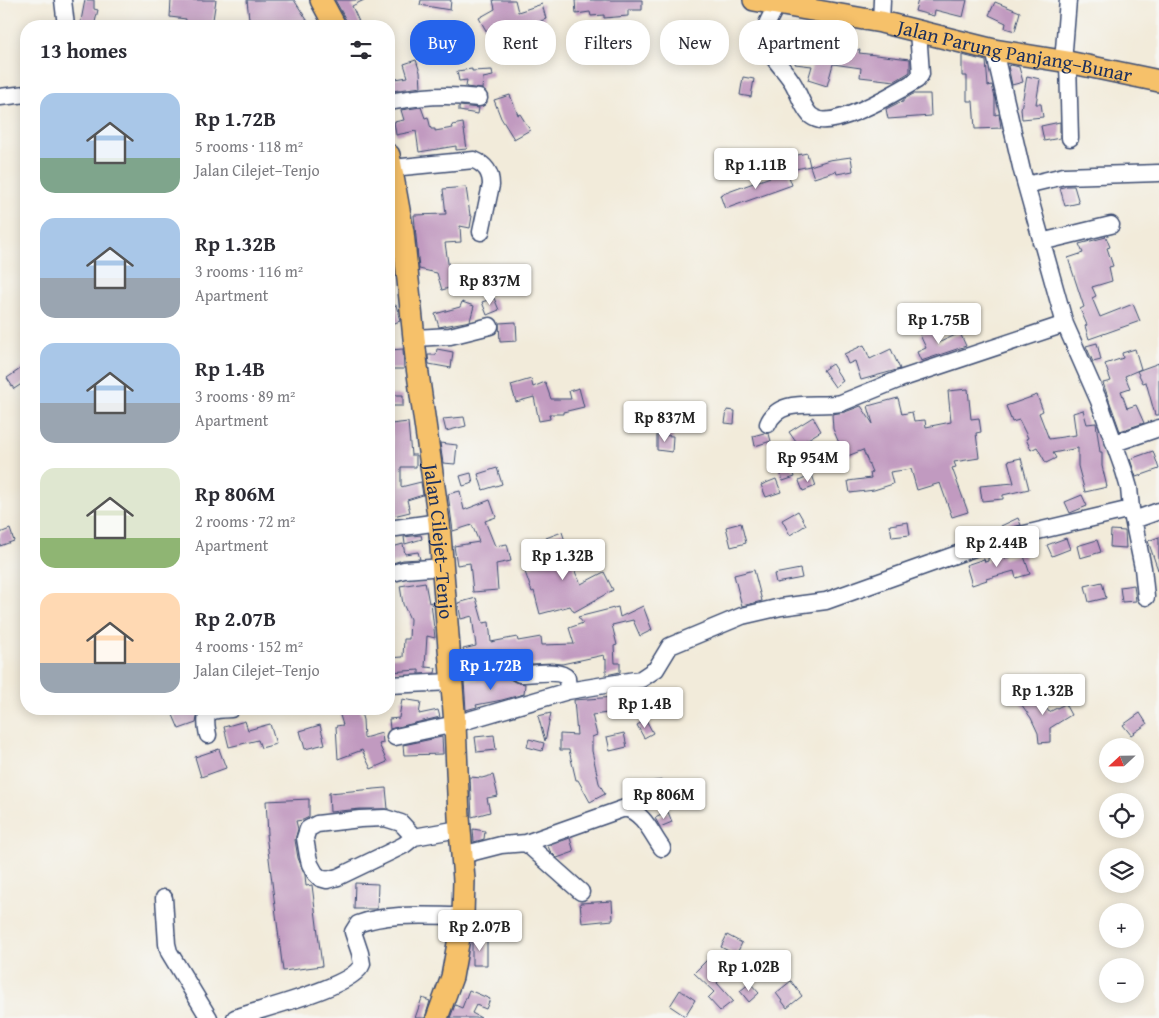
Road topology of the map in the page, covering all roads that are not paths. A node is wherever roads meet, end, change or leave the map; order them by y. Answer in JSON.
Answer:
{"nodes":[{"id":1,"x":63,"y":0,"type":"edge"},
{"id":2,"x":321,"y":0,"type":"edge"},
{"id":3,"x":754,"y":0,"type":"edge"},
{"id":4,"x":882,"y":0,"type":"edge"},
{"id":5,"x":1068,"y":0,"type":"edge"},
{"id":6,"x":777,"y":4,"type":"junction"},
{"id":7,"x":65,"y":20,"type":"edge"},
{"id":8,"x":332,"y":20,"type":"edge"},
{"id":9,"x":881,"y":22,"type":"junction"},
{"id":10,"x":918,"y":31,"type":"junction"},
{"id":11,"x":994,"y":50,"type":"junction"},
{"id":12,"x":1065,"y":62,"type":"junction"},
{"id":13,"x":1159,"y":81,"type":"edge"},
{"id":14,"x":20,"y":95,"type":"edge"},
{"id":15,"x":0,"y":97,"type":"edge"},
{"id":16,"x":479,"y":98,"type":"dead end"},
{"id":17,"x":395,"y":101,"type":"edge"},
{"id":18,"x":1070,"y":138,"type":"dead end"},
{"id":19,"x":395,"y":162,"type":"edge"},
{"id":20,"x":1159,"y":173,"type":"edge"},
{"id":21,"x":395,"y":185,"type":"edge"},
{"id":22,"x":1026,"y":185,"type":"junction"},
{"id":23,"x":1111,"y":225,"type":"dead end"},
{"id":24,"x":481,"y":232,"type":"dead end"},
{"id":25,"x":1041,"y":242,"type":"junction"},
{"id":26,"x":1065,"y":324,"type":"junction"},
{"id":27,"x":490,"y":326,"type":"dead end"},
{"id":28,"x":415,"y":338,"type":"junction"},
{"id":29,"x":768,"y":424,"type":"dead end"},
{"id":30,"x":1159,"y":428,"type":"edge"},
{"id":31,"x":1115,"y":442,"type":"junction"},
{"id":32,"x":1159,"y":510,"type":"edge"},
{"id":33,"x":1133,"y":514,"type":"junction"},
{"id":34,"x":439,"y":522,"type":"junction"},
{"id":35,"x":395,"y":528,"type":"edge"},
{"id":36,"x":443,"y":567,"type":"junction"},
{"id":37,"x":395,"y":572,"type":"edge"},
{"id":38,"x":1146,"y":597,"type":"dead end"},
{"id":39,"x":451,"y":677,"type":"junction"},
{"id":40,"x":395,"y":684,"type":"edge"},
{"id":41,"x":568,"y":691,"type":"junction"},
{"id":42,"x":207,"y":715,"type":"edge"},
{"id":43,"x":455,"y":724,"type":"junction"},
{"id":44,"x":208,"y":735,"type":"dead end"},
{"id":45,"x":395,"y":737,"type":"dead end"},
{"id":46,"x":459,"y":828,"type":"junction"},
{"id":47,"x":414,"y":837,"type":"junction"},
{"id":48,"x":526,"y":843,"type":"junction"},
{"id":49,"x":662,"y":848,"type":"dead end"},
{"id":50,"x":462,"y":855,"type":"junction"},
{"id":51,"x":581,"y":892,"type":"dead end"},
{"id":52,"x":164,"y":898,"type":"dead end"},
{"id":53,"x":463,"y":916,"type":"junction"},
{"id":54,"x":209,"y":1018,"type":"edge"},
{"id":55,"x":235,"y":1018,"type":"edge"},
{"id":56,"x":437,"y":1018,"type":"edge"}],
"edges":[{"from":1,"to":7,"type":"street"},
{"from":2,"to":8,"type":"main road"},
{"from":3,"to":6,"type":"main road","name":"Jalan Parung Panjang–Bunar"},
{"from":4,"to":9,"type":"street"},
{"from":5,"to":12,"type":"street"},
{"from":6,"to":9,"type":"main road","name":"Jalan Parung Panjang–Bunar"},
{"from":6,"to":10,"type":"street"},
{"from":9,"to":10,"type":"main road","name":"Jalan Parung Panjang–Bunar"},
{"from":10,"to":11,"type":"main road","name":"Jalan Parung Panjang–Bunar"},
{"from":11,"to":12,"type":"main road","name":"Jalan Parung Panjang–Bunar"},
{"from":11,"to":22,"type":"street"},
{"from":12,"to":13,"type":"main road","name":"Jalan Parung Panjang–Bunar"},
{"from":12,"to":18,"type":"street"},
{"from":14,"to":15,"type":"street"},
{"from":16,"to":17,"type":"street"},
{"from":19,"to":24,"type":"street"},
{"from":20,"to":22,"type":"street"},
{"from":21,"to":28,"type":"main road","name":"Jalan Cilejet–Tenjo"},
{"from":22,"to":25,"type":"street"},
{"from":23,"to":25,"type":"street"},
{"from":25,"to":26,"type":"street"},
{"from":26,"to":29,"type":"street"},
{"from":26,"to":31,"type":"street"},
{"from":27,"to":28,"type":"street"},
{"from":28,"to":34,"type":"main road","name":"Jalan Cilejet–Tenjo"},
{"from":30,"to":31,"type":"street"},
{"from":31,"to":33,"type":"street"},
{"from":32,"to":33,"type":"street"},
{"from":33,"to":38,"type":"street"},
{"from":33,"to":41,"type":"street"},
{"from":34,"to":35,"type":"street"},
{"from":34,"to":36,"type":"main road","name":"Jalan Cilejet–Tenjo"},
{"from":36,"to":37,"type":"street"},
{"from":36,"to":39,"type":"main road","name":"Jalan Cilejet–Tenjo"},
{"from":39,"to":40,"type":"street"},
{"from":39,"to":41,"type":"street"},
{"from":39,"to":43,"type":"main road","name":"Jalan Cilejet–Tenjo"},
{"from":41,"to":43,"type":"street"},
{"from":42,"to":44,"type":"street"},
{"from":43,"to":45,"type":"street"},
{"from":43,"to":46,"type":"main road","name":"Jalan Cilejet–Tenjo"},
{"from":46,"to":47,"type":"street"},
{"from":46,"to":50,"type":"main road","name":"Jalan Cilejet–Tenjo"},
{"from":47,"to":47,"type":"street"},
{"from":48,"to":49,"type":"street"},
{"from":48,"to":50,"type":"street"},
{"from":48,"to":51,"type":"street"},
{"from":50,"to":53,"type":"main road","name":"Jalan Cilejet–Tenjo"},
{"from":52,"to":54,"type":"street"},
{"from":53,"to":55,"type":"street"},
{"from":53,"to":56,"type":"main road","name":"Jalan Cilejet–Tenjo"}]}
